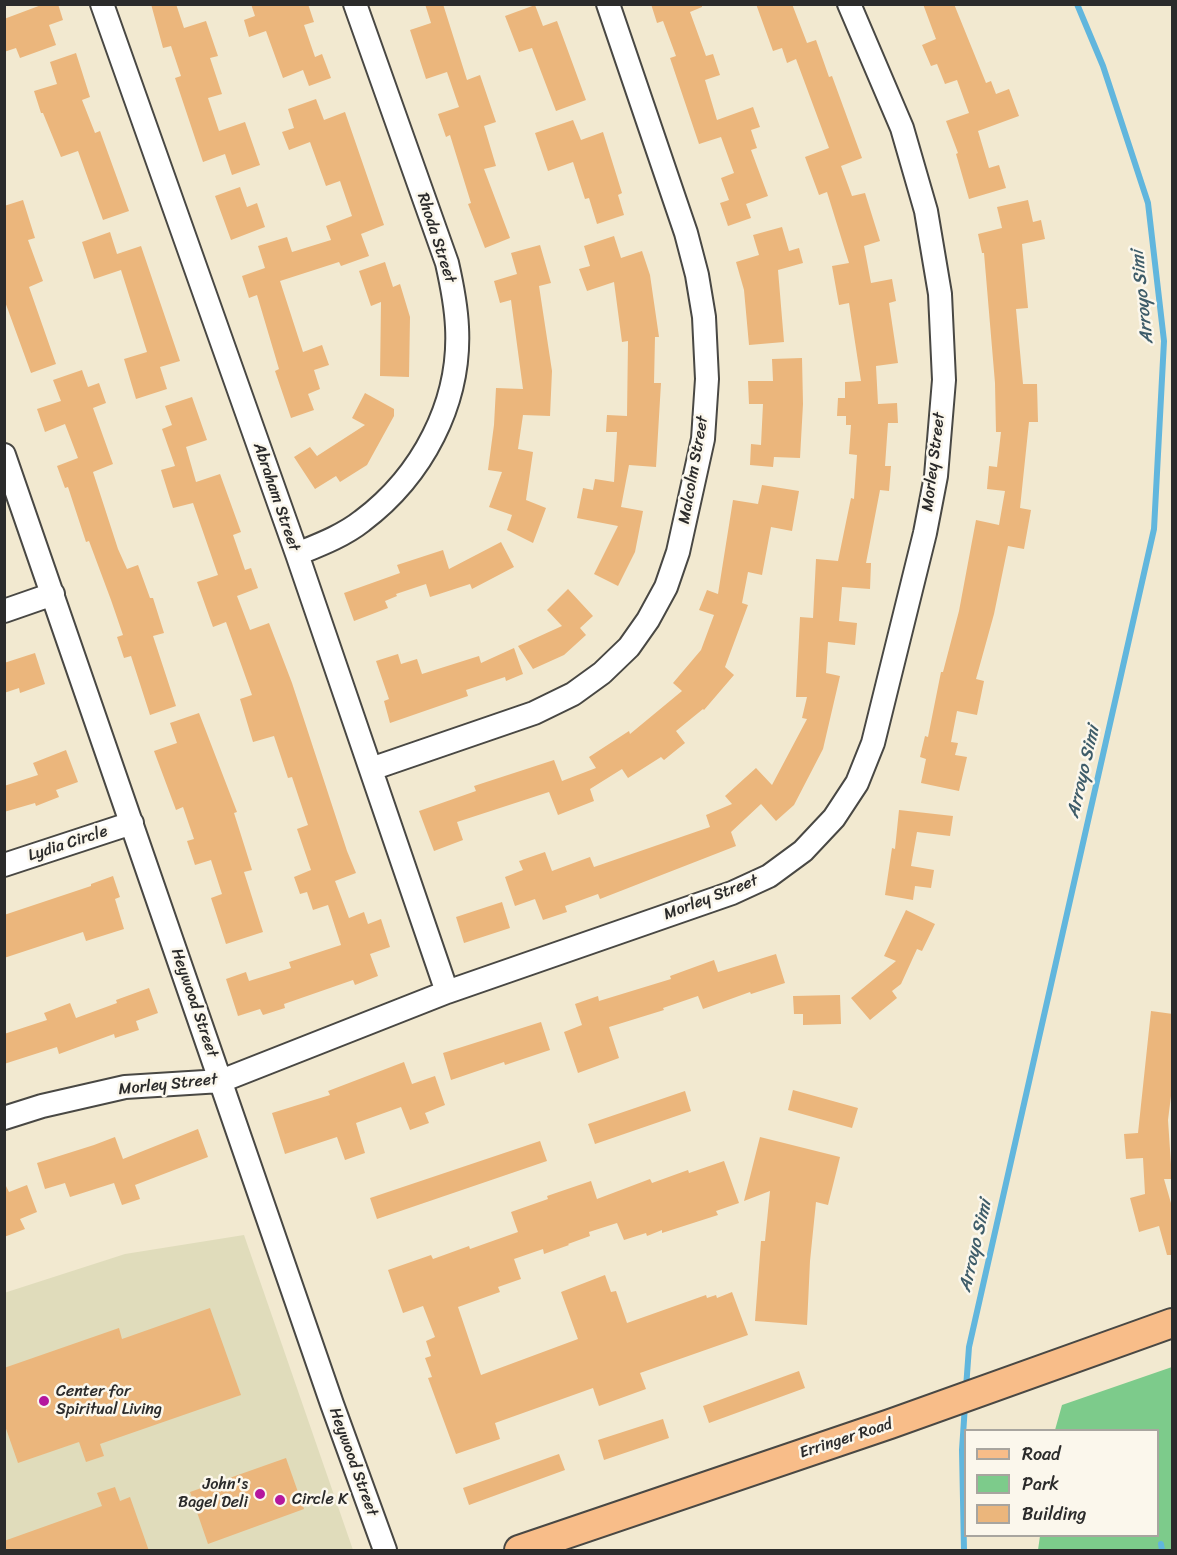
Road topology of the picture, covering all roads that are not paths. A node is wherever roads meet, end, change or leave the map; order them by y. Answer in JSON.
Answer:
{"nodes":[{"id":1,"x":102,"y":4,"type":"edge"},
{"id":2,"x":356,"y":4,"type":"edge"},
{"id":3,"x":608,"y":4,"type":"edge"},
{"id":4,"x":849,"y":4,"type":"edge"},
{"id":5,"x":4,"y":455,"type":"edge"},
{"id":6,"x":297,"y":554,"type":"junction"},
{"id":7,"x":53,"y":594,"type":"junction"},
{"id":8,"x":4,"y":610,"type":"edge"},
{"id":9,"x":371,"y":769,"type":"junction"},
{"id":10,"x":132,"y":823,"type":"junction"},
{"id":11,"x":4,"y":865,"type":"edge"},
{"id":12,"x":447,"y":992,"type":"junction"},
{"id":13,"x":221,"y":1081,"type":"junction"},
{"id":14,"x":4,"y":1118,"type":"edge"},
{"id":15,"x":1173,"y":1323,"type":"edge"},
{"id":16,"x":384,"y":1551,"type":"edge"},
{"id":17,"x":519,"y":1551,"type":"edge"}],
"edges":[{"from":1,"to":6,"type":"street","name":"Abraham Street"},
{"from":2,"to":6,"type":"street","name":"Rhoda Street"},
{"from":3,"to":9,"type":"street","name":"Malcolm Street"},
{"from":4,"to":12,"type":"street","name":"Morley Street"},
{"from":5,"to":7,"type":"street","name":"Heywood Street"},
{"from":6,"to":9,"type":"street","name":"Abraham Street"},
{"from":7,"to":8,"type":"street"},
{"from":7,"to":10,"type":"street","name":"Heywood Street"},
{"from":9,"to":12,"type":"street","name":"Abraham Street"},
{"from":10,"to":11,"type":"street","name":"Lydia Circle"},
{"from":10,"to":13,"type":"street","name":"Heywood Street"},
{"from":12,"to":13,"type":"street","name":"Morley Street"},
{"from":13,"to":14,"type":"street","name":"Morley Street"},
{"from":13,"to":16,"type":"street","name":"Heywood Street"},
{"from":15,"to":17,"type":"main road","name":"Erringer Road"}]}
